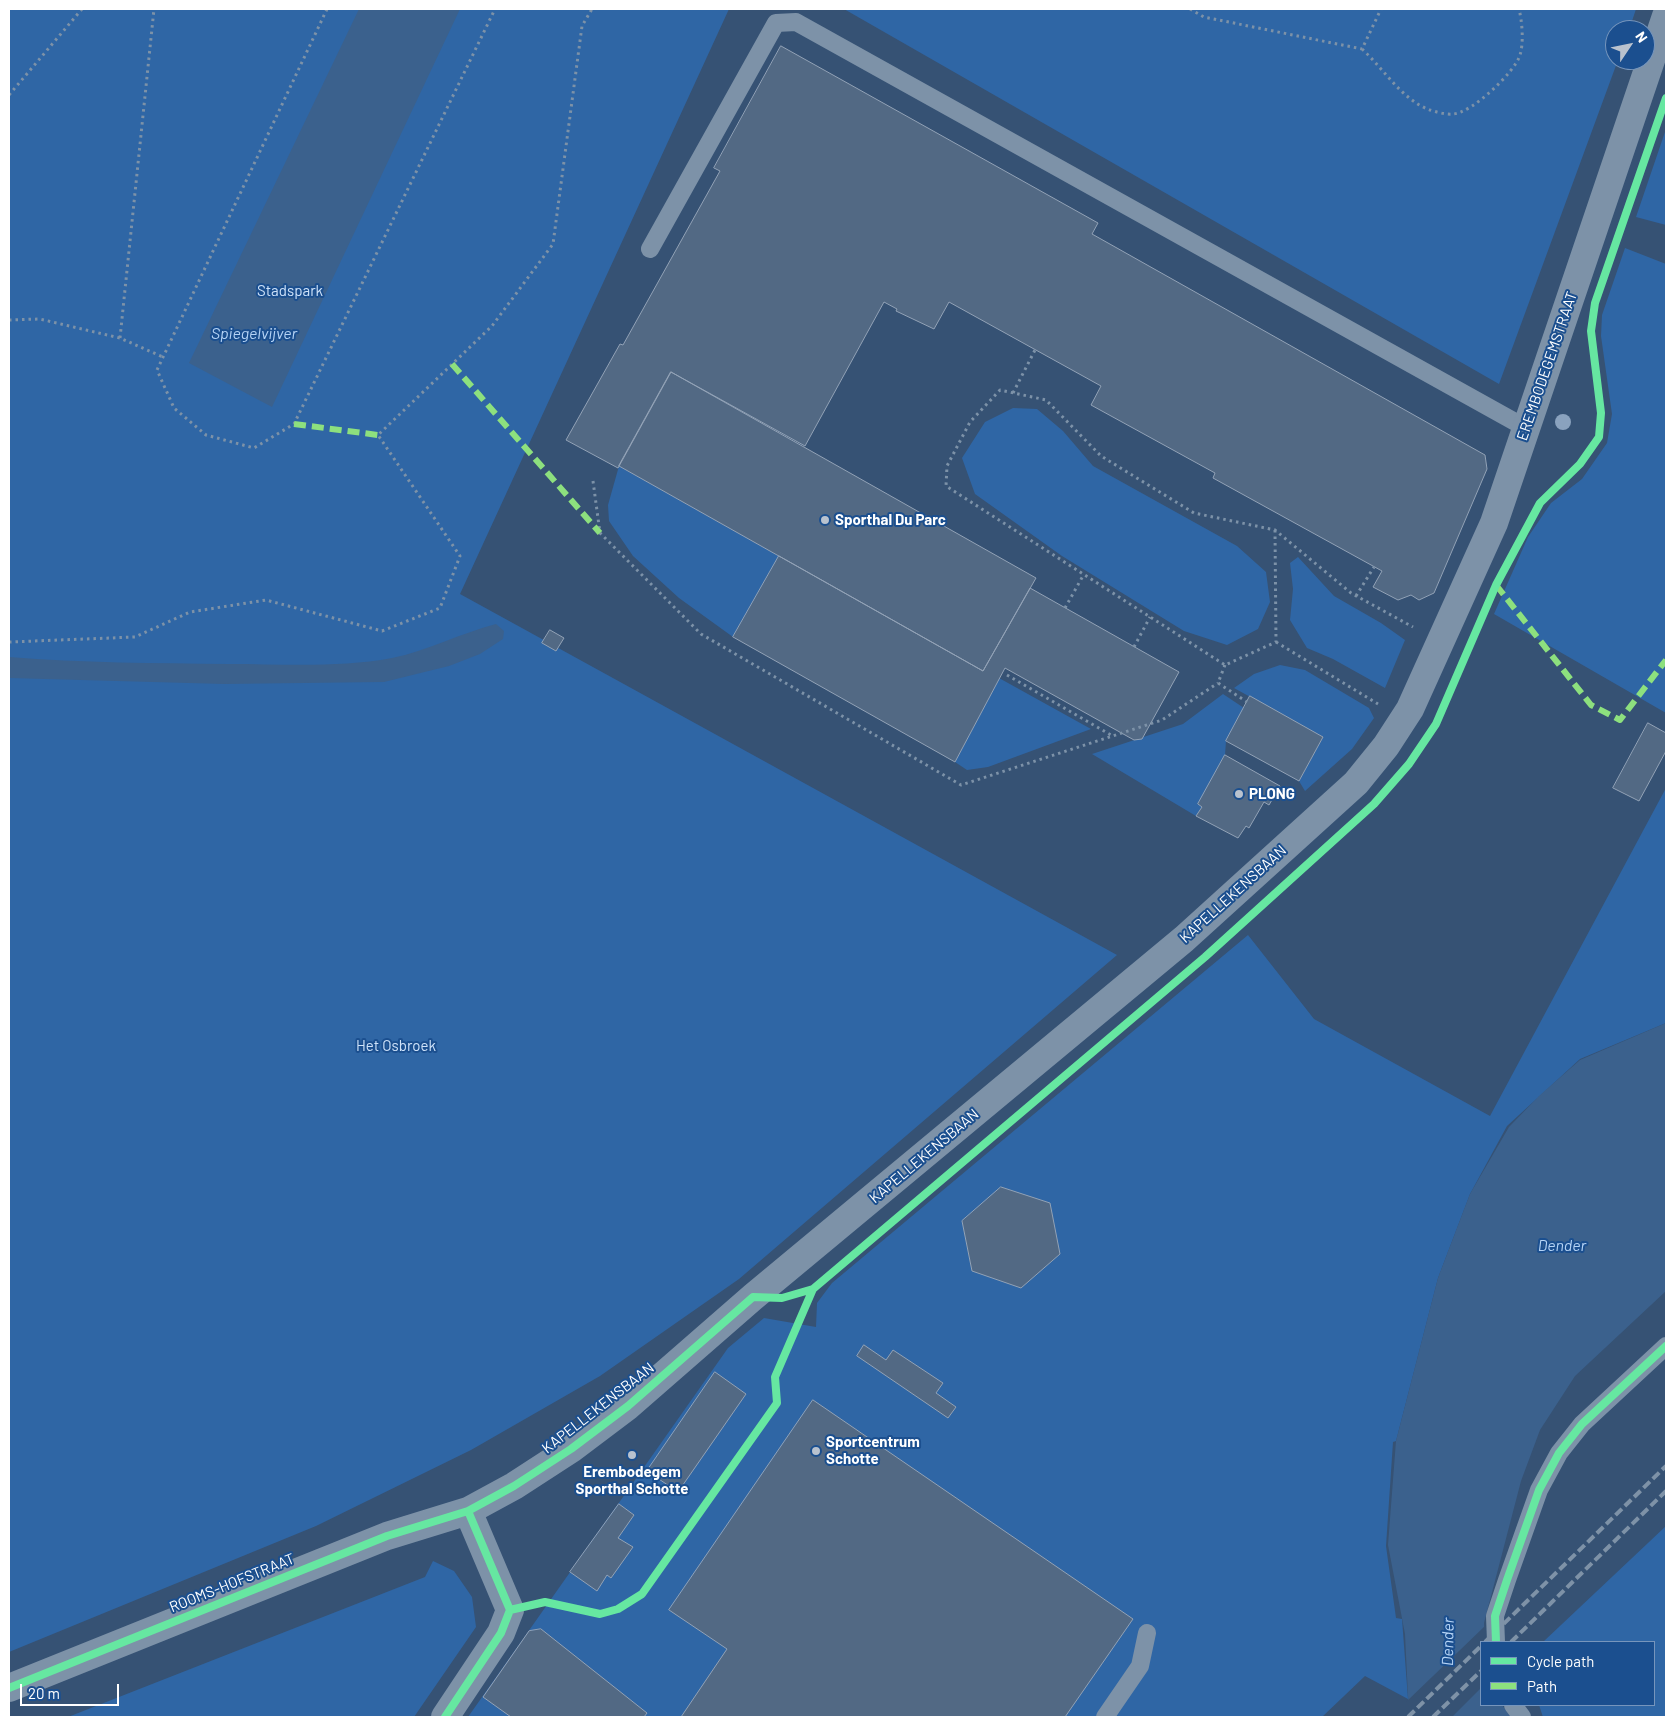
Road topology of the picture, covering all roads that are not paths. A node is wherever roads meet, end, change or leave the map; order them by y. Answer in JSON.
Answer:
{"nodes":[{"id":1,"x":1666,"y":16,"type":"edge"},
{"id":2,"x":650,"y":249,"type":"dead end"},
{"id":3,"x":1526,"y":428,"type":"junction"},
{"id":4,"x":1407,"y":714,"type":"joint"},
{"id":5,"x":1666,"y":1346,"type":"edge"},
{"id":6,"x":468,"y":1510,"type":"junction"},
{"id":7,"x":1147,"y":1633,"type":"dead end"},
{"id":8,"x":1496,"y":1641,"type":"edge"},
{"id":9,"x":9,"y":1688,"type":"edge"},
{"id":10,"x":445,"y":1717,"type":"edge"},
{"id":11,"x":1105,"y":1717,"type":"edge"}],
"edges":[{"from":1,"to":3,"type":"street","name":"EREMBODEGEMSTRAAT"},
{"from":2,"to":3,"type":"lane"},
{"from":3,"to":4,"type":"street","name":"EREMBODEGEMSTRAAT"},
{"from":4,"to":6,"type":"street","name":"KAPELLEKENSBAAN"},
{"from":5,"to":8,"type":"lane"},
{"from":6,"to":9,"type":"street","name":"ROOMS-HOFSTRAAT"},
{"from":6,"to":10,"type":"street"},
{"from":7,"to":11,"type":"lane"}]}
